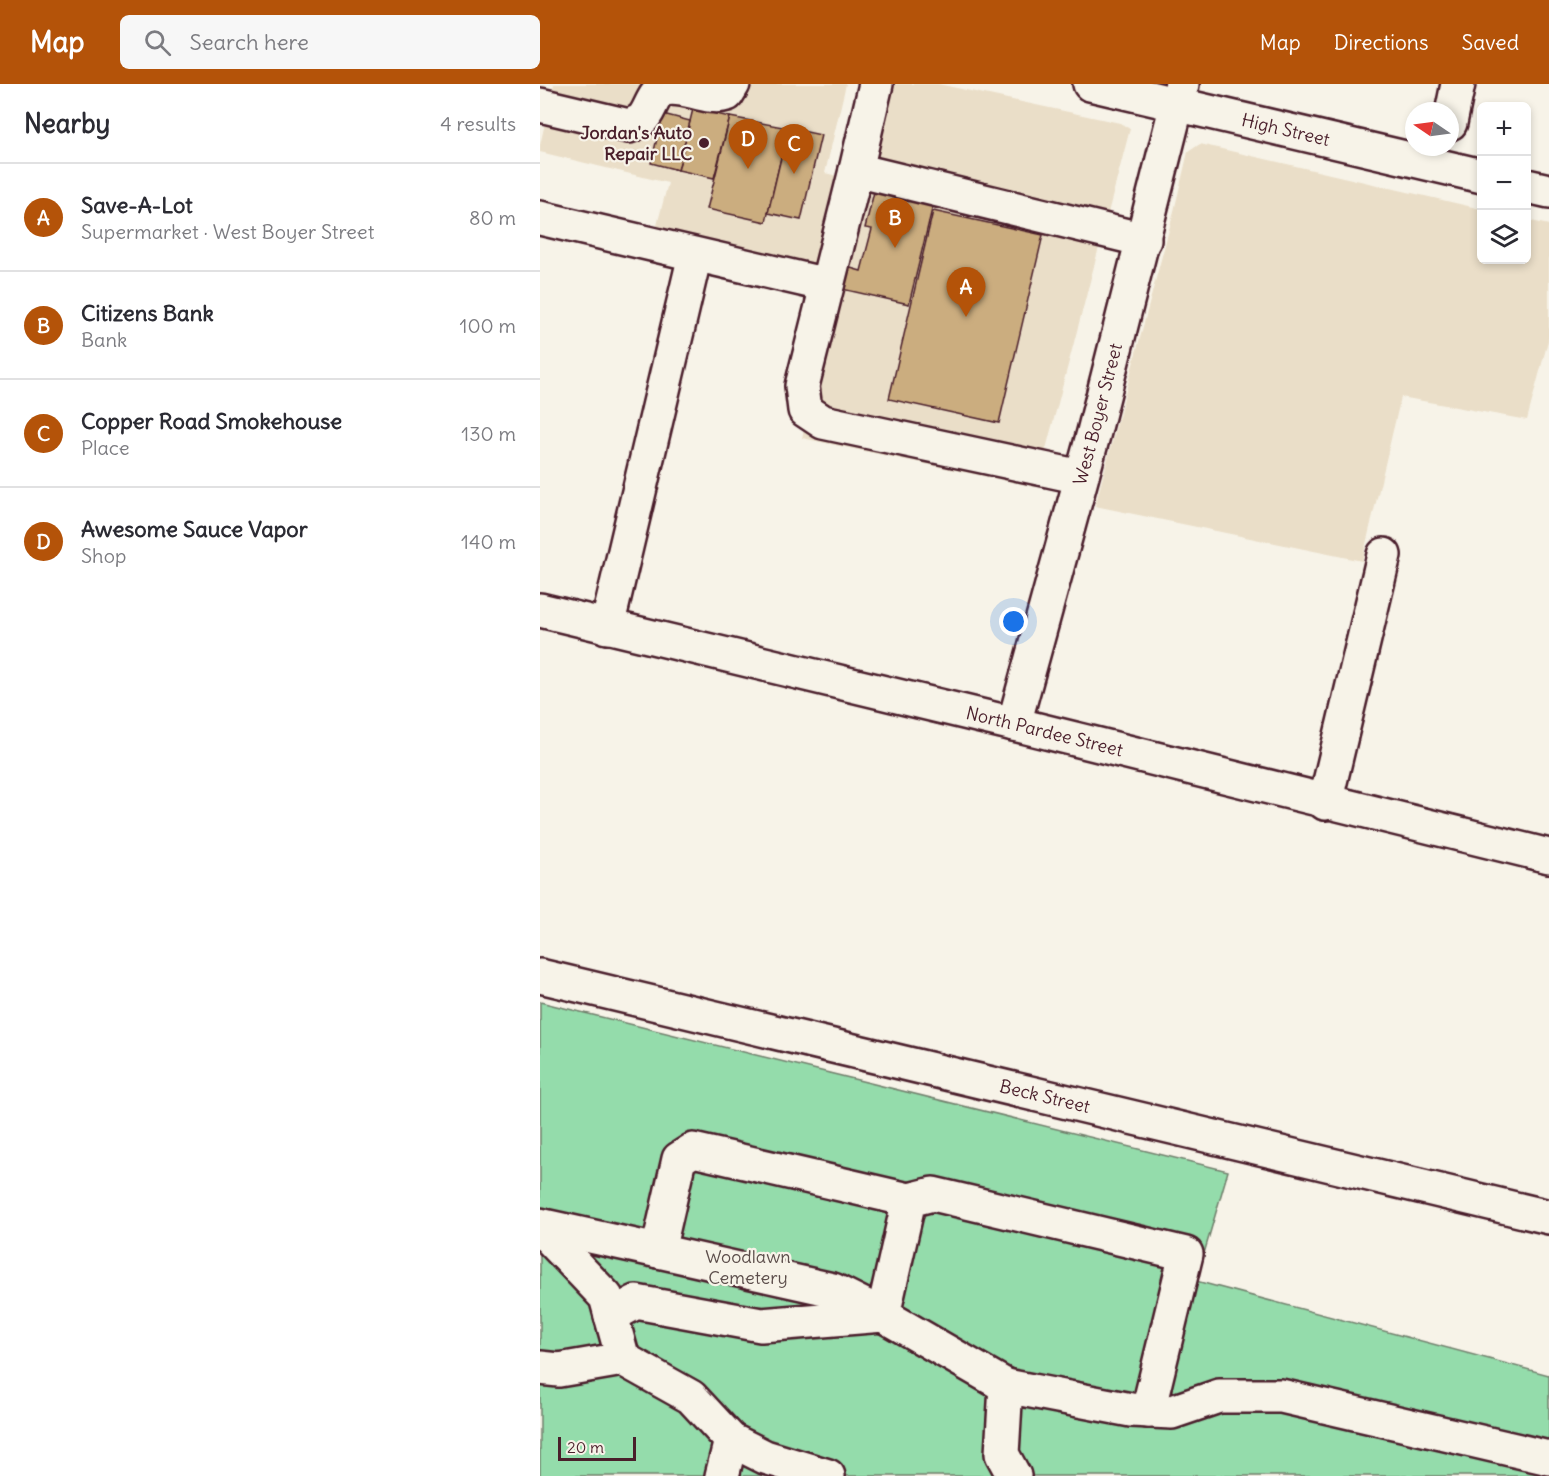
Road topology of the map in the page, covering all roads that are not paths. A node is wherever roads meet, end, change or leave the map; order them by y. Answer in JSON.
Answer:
{"nodes":[{"id":1,"x":733,"y":84,"type":"edge"},
{"id":2,"x":876,"y":84,"type":"edge"},
{"id":3,"x":1090,"y":84,"type":"edge"},
{"id":4,"x":1458,"y":84,"type":"edge"},
{"id":5,"x":1180,"y":94,"type":"edge"},
{"id":6,"x":1454,"y":102,"type":"edge"},
{"id":7,"x":540,"y":105,"type":"edge"},
{"id":8,"x":1443,"y":157,"type":"edge"},
{"id":9,"x":856,"y":170,"type":"junction"},
{"id":10,"x":1477,"y":174,"type":"edge"},
{"id":11,"x":1531,"y":187,"type":"edge"},
{"id":12,"x":1549,"y":191,"type":"edge"},
{"id":13,"x":540,"y":218,"type":"edge"},
{"id":14,"x":1144,"y":240,"type":"junction"},
{"id":15,"x":694,"y":255,"type":"junction"},
{"id":16,"x":827,"y":285,"type":"junction"},
{"id":17,"x":1081,"y":477,"type":"junction"},
{"id":18,"x":1383,"y":555,"type":"dead end"},
{"id":19,"x":540,"y":610,"type":"edge"},
{"id":20,"x":607,"y":627,"type":"junction"},
{"id":21,"x":1014,"y":724,"type":"junction"},
{"id":22,"x":1325,"y":802,"type":"junction"},
{"id":23,"x":1549,"y":856,"type":"edge"},
{"id":24,"x":540,"y":976,"type":"edge"},
{"id":25,"x":909,"y":1200,"type":"junction"},
{"id":26,"x":1549,"y":1217,"type":"edge"},
{"id":27,"x":540,"y":1227,"type":"edge"},
{"id":28,"x":657,"y":1251,"type":"junction"},
{"id":29,"x":883,"y":1315,"type":"junction"},
{"id":30,"x":611,"y":1316,"type":"junction"},
{"id":31,"x":623,"y":1359,"type":"junction"},
{"id":32,"x":540,"y":1368,"type":"edge"},
{"id":33,"x":1006,"y":1386,"type":"junction"},
{"id":34,"x":1148,"y":1411,"type":"junction"},
{"id":35,"x":731,"y":1440,"type":"junction"},
{"id":36,"x":1549,"y":1458,"type":"edge"},
{"id":37,"x":723,"y":1476,"type":"edge"},
{"id":38,"x":828,"y":1476,"type":"edge"},
{"id":39,"x":1014,"y":1476,"type":"edge"}],
"edges":[{"from":1,"to":7,"type":"street"},
{"from":2,"to":9,"type":"street"},
{"from":3,"to":5,"type":"street","name":"High Street"},
{"from":4,"to":6,"type":"street"},
{"from":5,"to":8,"type":"street","name":"High Street"},
{"from":5,"to":14,"type":"street","name":"West Boyer Street"},
{"from":8,"to":10,"type":"street","name":"High Street"},
{"from":9,"to":14,"type":"street"},
{"from":9,"to":16,"type":"street"},
{"from":11,"to":12,"type":"street"},
{"from":13,"to":15,"type":"street"},
{"from":14,"to":17,"type":"street","name":"West Boyer Street"},
{"from":15,"to":16,"type":"street"},
{"from":15,"to":20,"type":"street"},
{"from":16,"to":17,"type":"street"},
{"from":17,"to":21,"type":"street","name":"West Boyer Street"},
{"from":18,"to":22,"type":"street"},
{"from":19,"to":20,"type":"street","name":"North Pardee Street"},
{"from":20,"to":21,"type":"street","name":"North Pardee Street"},
{"from":21,"to":22,"type":"street","name":"North Pardee Street"},
{"from":22,"to":23,"type":"street","name":"North Pardee Street"},
{"from":24,"to":26,"type":"street","name":"Beck Street"},
{"from":25,"to":28,"type":"street"},
{"from":25,"to":29,"type":"street"},
{"from":25,"to":34,"type":"street"},
{"from":27,"to":28,"type":"street"},
{"from":27,"to":30,"type":"street"},
{"from":28,"to":29,"type":"street"},
{"from":29,"to":30,"type":"street"},
{"from":29,"to":33,"type":"street"},
{"from":30,"to":31,"type":"street"},
{"from":31,"to":32,"type":"street"},
{"from":31,"to":35,"type":"street"},
{"from":33,"to":34,"type":"street"},
{"from":33,"to":39,"type":"street"},
{"from":34,"to":36,"type":"street"},
{"from":35,"to":37,"type":"street"},
{"from":35,"to":38,"type":"street"}]}
